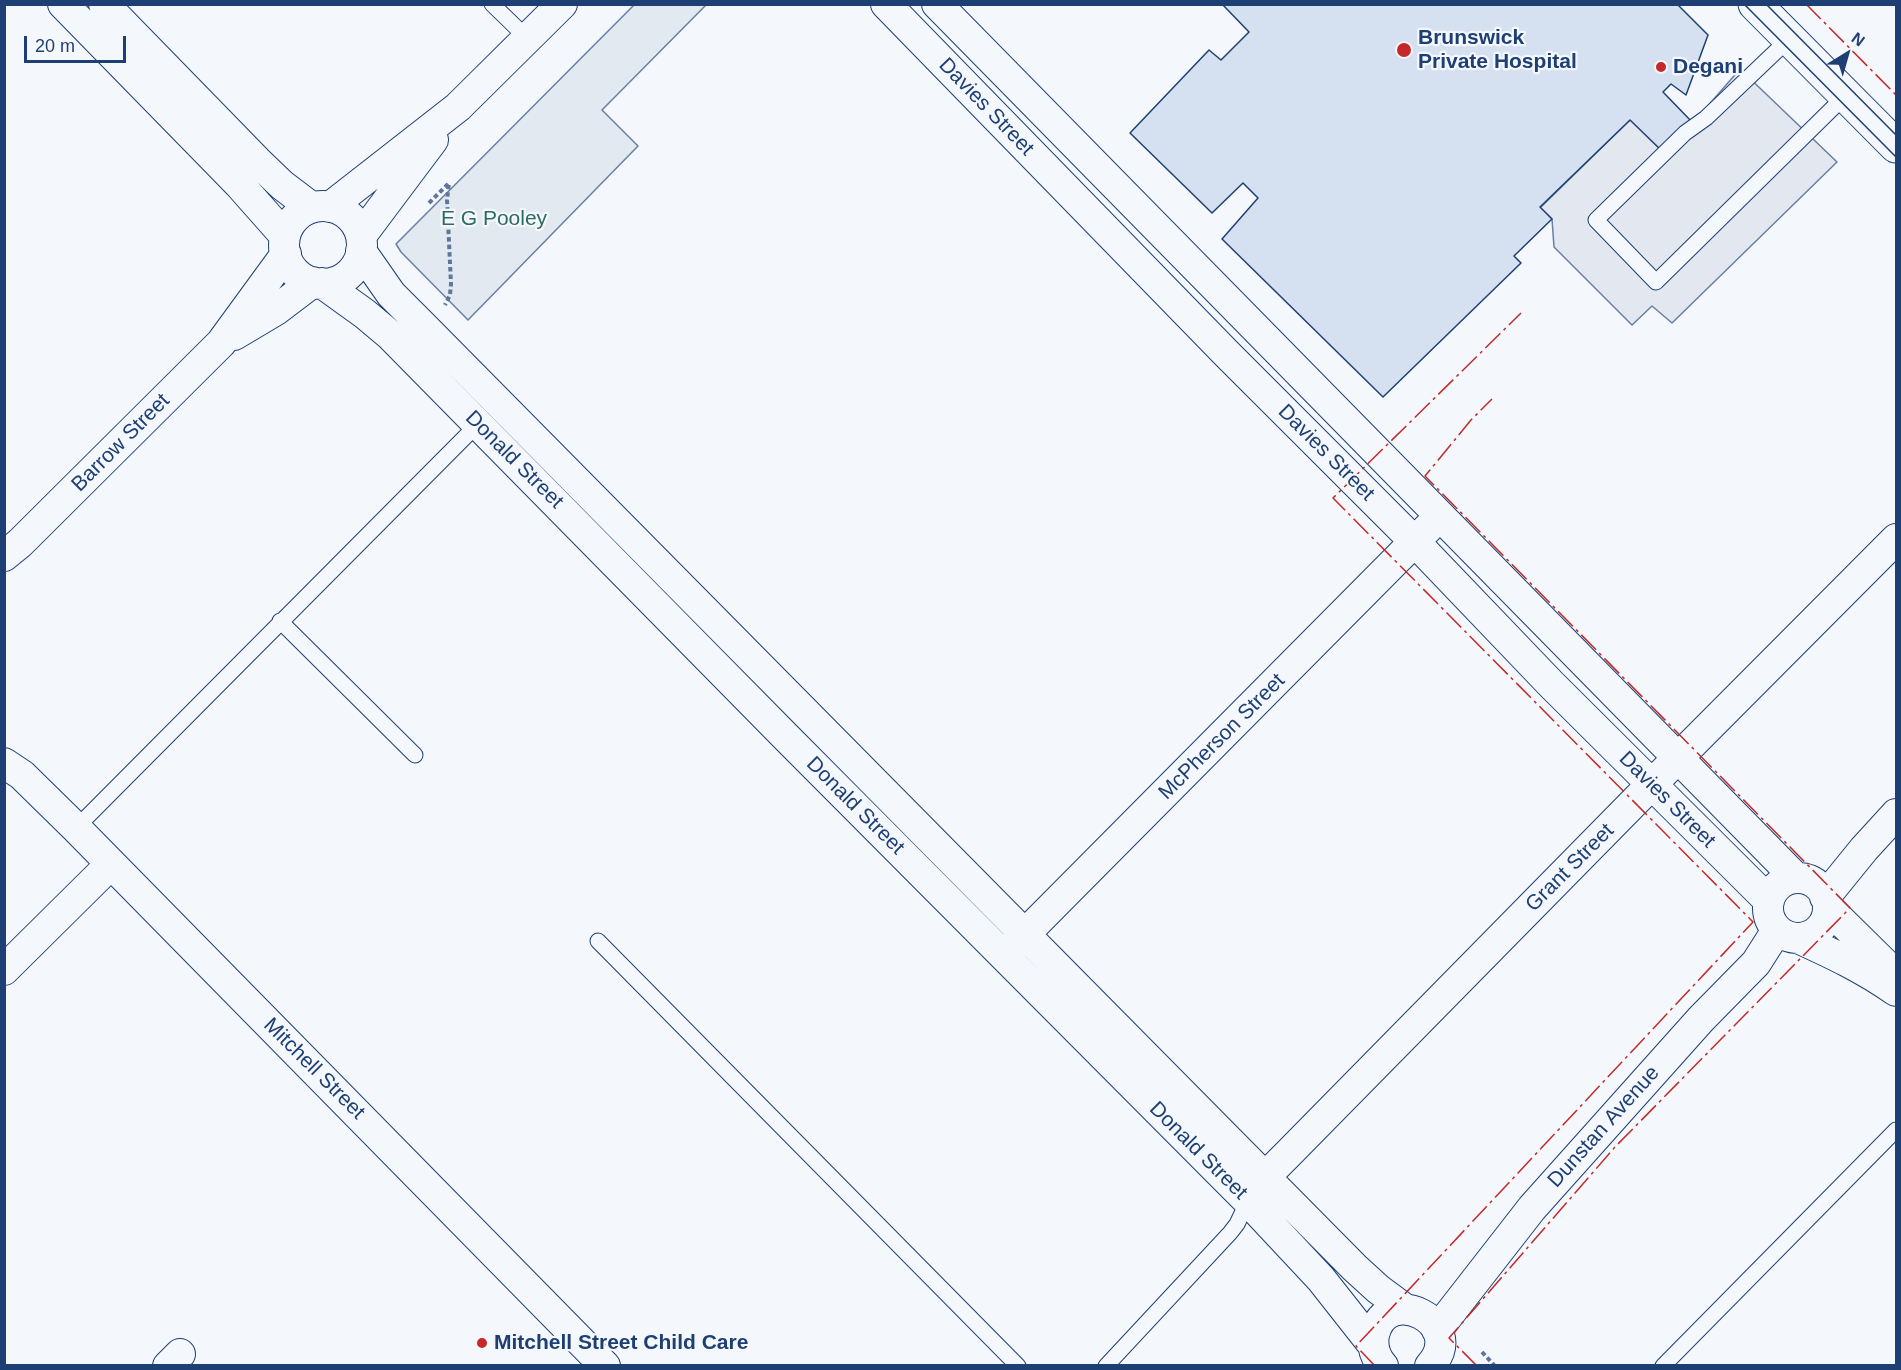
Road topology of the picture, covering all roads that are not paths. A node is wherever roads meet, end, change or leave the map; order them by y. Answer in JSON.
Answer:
{"nodes":[{"id":1,"x":63,"y":4,"type":"edge"},
{"id":2,"x":104,"y":4,"type":"edge"},
{"id":3,"x":492,"y":4,"type":"edge"},
{"id":4,"x":562,"y":4,"type":"edge"},
{"id":5,"x":886,"y":4,"type":"edge"},
{"id":6,"x":938,"y":4,"type":"edge"},
{"id":7,"x":1755,"y":4,"type":"edge"},
{"id":8,"x":527,"y":38,"type":"junction"},
{"id":9,"x":1789,"y":39,"type":"junction"},
{"id":10,"x":1846,"y":95,"type":"junction"},
{"id":11,"x":458,"y":107,"type":"junction"},
{"id":12,"x":1075,"y":144,"type":"junction"},
{"id":13,"x":1896,"y":146,"type":"edge"},
{"id":14,"x":1049,"y":172,"type":"junction"},
{"id":15,"x":321,"y":207,"type":"junction"},
{"id":16,"x":361,"y":244,"type":"junction"},
{"id":17,"x":286,"y":245,"type":"junction"},
{"id":18,"x":318,"y":283,"type":"junction"},
{"id":19,"x":221,"y":343,"type":"junction"},
{"id":20,"x":478,"y":424,"type":"junction"},
{"id":21,"x":1439,"y":517,"type":"junction"},
{"id":22,"x":1896,"y":539,"type":"edge"},
{"id":23,"x":1415,"y":542,"type":"junction"},
{"id":24,"x":10,"y":555,"type":"edge"},
{"id":25,"x":280,"y":621,"type":"junction"},
{"id":26,"x":4,"y":749,"type":"edge"},
{"id":27,"x":415,"y":756,"type":"dead end"},
{"id":28,"x":1678,"y":758,"type":"junction"},
{"id":29,"x":13,"y":769,"type":"edge"},
{"id":30,"x":1652,"y":784,"type":"junction"},
{"id":31,"x":1896,"y":814,"type":"edge"},
{"id":32,"x":75,"y":828,"type":"junction"},
{"id":33,"x":111,"y":864,"type":"junction"},
{"id":34,"x":1796,"y":878,"type":"junction"},
{"id":35,"x":1769,"y":901,"type":"junction"},
{"id":36,"x":1827,"y":902,"type":"junction"},
{"id":37,"x":1025,"y":934,"type":"junction"},
{"id":38,"x":1787,"y":934,"type":"junction"},
{"id":39,"x":598,"y":941,"type":"dead end"},
{"id":40,"x":1004,"y":956,"type":"junction"},
{"id":41,"x":4,"y":970,"type":"edge"},
{"id":42,"x":1896,"y":975,"type":"edge"},
{"id":43,"x":1896,"y":991,"type":"edge"},
{"id":44,"x":1896,"y":1130,"type":"edge"},
{"id":45,"x":1265,"y":1177,"type":"junction"},
{"id":46,"x":1248,"y":1201,"type":"junction"},
{"id":47,"x":1405,"y":1309,"type":"junction"},
{"id":48,"x":1440,"y":1351,"type":"edge"},
{"id":49,"x":1378,"y":1355,"type":"edge"},
{"id":50,"x":605,"y":1365,"type":"edge"},
{"id":51,"x":1017,"y":1365,"type":"edge"},
{"id":52,"x":1106,"y":1365,"type":"edge"},
{"id":53,"x":1663,"y":1365,"type":"edge"}],
"edges":[{"from":1,"to":17,"type":"street"},
{"from":2,"to":15,"type":"street"},
{"from":3,"to":8,"type":"lane"},
{"from":4,"to":8,"type":"street"},
{"from":5,"to":14,"type":"street","name":"Davies Street"},
{"from":6,"to":12,"type":"street","name":"Davies Street"},
{"from":7,"to":9,"type":"main road"},
{"from":8,"to":11,"type":"street"},
{"from":9,"to":10,"type":"main road"},
{"from":9,"to":10,"type":"lane"},
{"from":10,"to":13,"type":"main road"},
{"from":11,"to":15,"type":"street"},
{"from":11,"to":16,"type":"street"},
{"from":12,"to":14,"type":"street"},
{"from":12,"to":21,"type":"street","name":"Davies Street"},
{"from":14,"to":23,"type":"street","name":"Davies Street"},
{"from":15,"to":16,"type":"street"},
{"from":15,"to":17,"type":"street"},
{"from":16,"to":18,"type":"street"},
{"from":16,"to":37,"type":"street","name":"Donald Street"},
{"from":17,"to":18,"type":"street"},
{"from":17,"to":19,"type":"street","name":"Barrow Street"},
{"from":18,"to":19,"type":"street","name":"Barrow Street"},
{"from":18,"to":20,"type":"street","name":"Donald Street"},
{"from":19,"to":24,"type":"street","name":"Barrow Street"},
{"from":20,"to":25,"type":"lane"},
{"from":20,"to":40,"type":"street","name":"Donald Street"},
{"from":21,"to":23,"type":"street","name":"McPherson Street"},
{"from":21,"to":28,"type":"street","name":"Davies Street"},
{"from":22,"to":28,"type":"street","name":"Grant Street"},
{"from":23,"to":30,"type":"street","name":"Davies Street"},
{"from":23,"to":37,"type":"street","name":"McPherson Street"},
{"from":25,"to":27,"type":"lane"},
{"from":25,"to":32,"type":"lane"},
{"from":26,"to":29,"type":"street","name":"Mitchell Street"},
{"from":28,"to":30,"type":"street","name":"Grant Street"},
{"from":28,"to":34,"type":"street","name":"Davies Street"},
{"from":29,"to":32,"type":"street","name":"Mitchell Street"},
{"from":30,"to":35,"type":"street","name":"Davies Street"},
{"from":30,"to":45,"type":"street","name":"Grant Street"},
{"from":31,"to":36,"type":"street"},
{"from":32,"to":33,"type":"street","name":"Mitchell Street"},
{"from":33,"to":41,"type":"street"},
{"from":33,"to":50,"type":"street","name":"Mitchell Street"},
{"from":34,"to":35,"type":"street"},
{"from":34,"to":36,"type":"street"},
{"from":35,"to":38,"type":"street"},
{"from":36,"to":38,"type":"street"},
{"from":36,"to":42,"type":"street"},
{"from":37,"to":40,"type":"street","name":"McPherson Street"},
{"from":37,"to":45,"type":"street","name":"Donald Street"},
{"from":38,"to":43,"type":"street"},
{"from":38,"to":48,"type":"street","name":"Dunstan Avenue"},
{"from":39,"to":51,"type":"lane"},
{"from":40,"to":46,"type":"street","name":"Donald Street"},
{"from":44,"to":53,"type":"lane"},
{"from":45,"to":46,"type":"street","name":"Grant Street"},
{"from":45,"to":47,"type":"street","name":"Donald Street"},
{"from":46,"to":49,"type":"street","name":"Donald Street"},
{"from":46,"to":52,"type":"lane"},
{"from":47,"to":48,"type":"street","name":"Donald Street"},
{"from":47,"to":49,"type":"street"}]}
